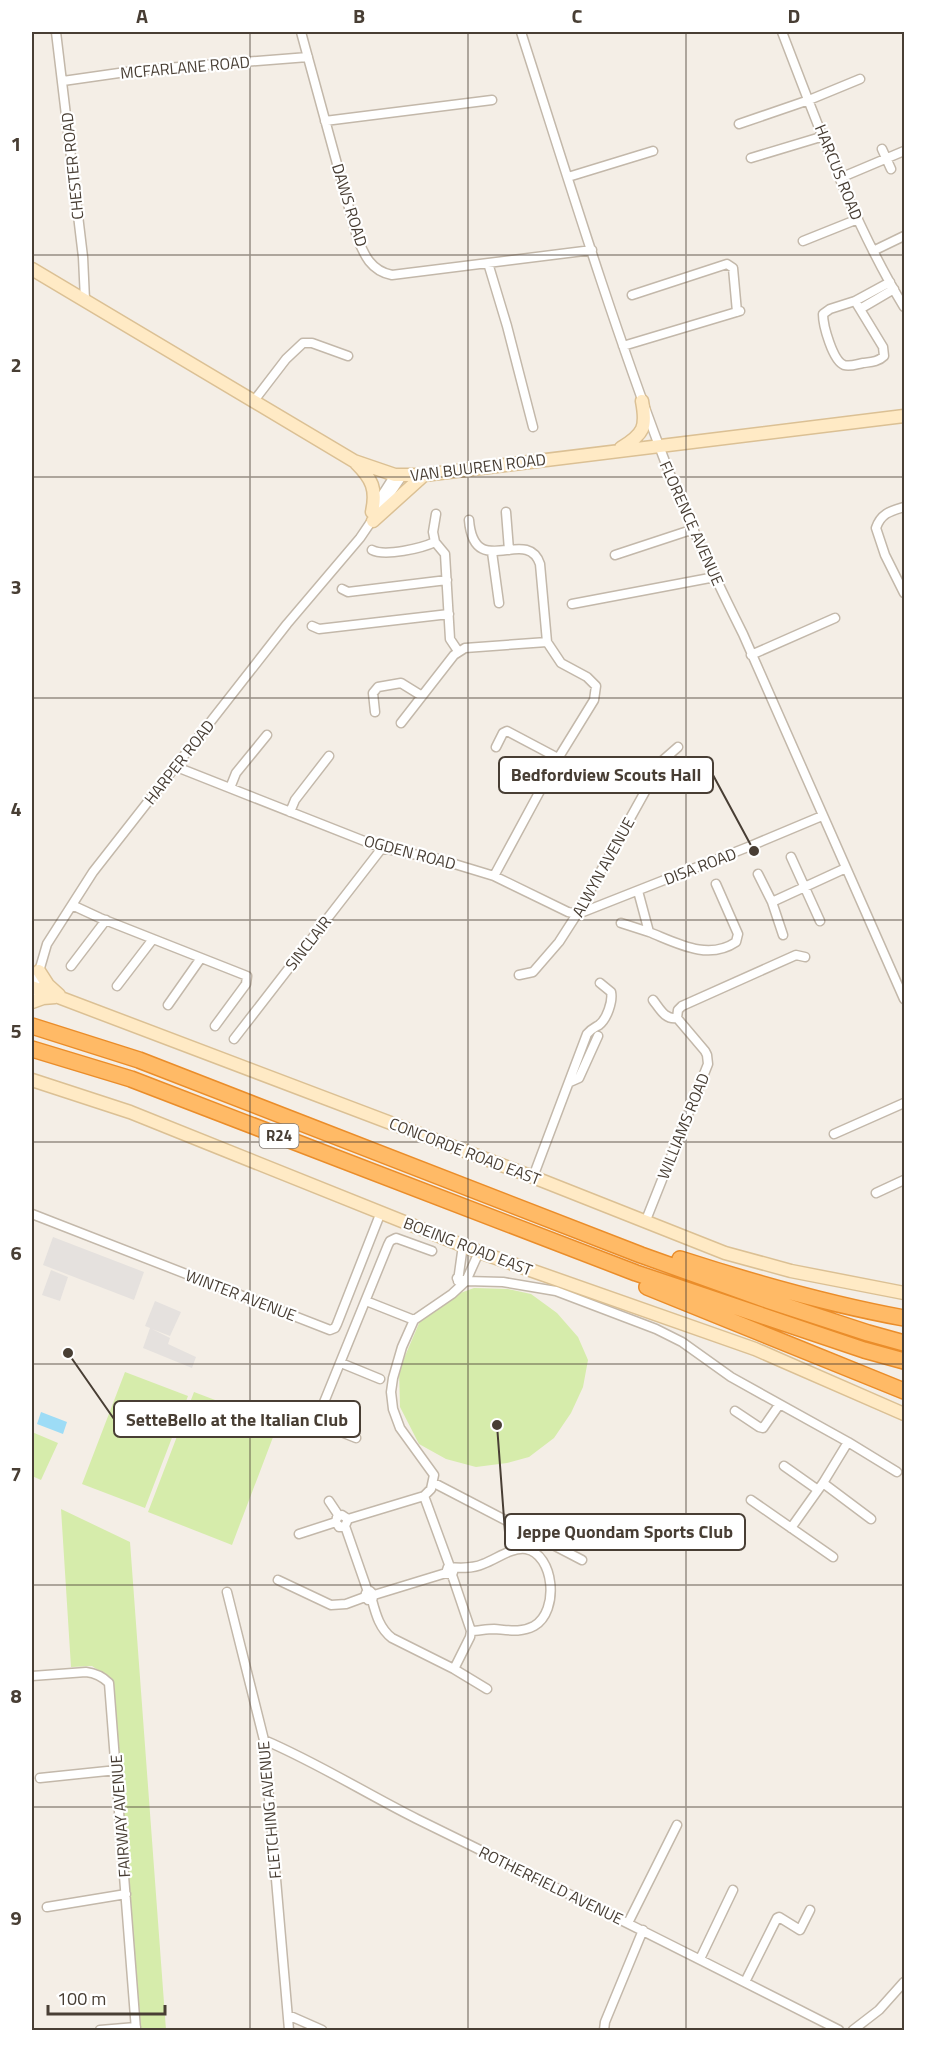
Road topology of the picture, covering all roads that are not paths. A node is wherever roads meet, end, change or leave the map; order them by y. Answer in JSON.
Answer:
{"nodes":[{"id":1,"x":56,"y":32,"type":"edge"},
{"id":2,"x":301,"y":32,"type":"edge"},
{"id":3,"x":521,"y":32,"type":"edge"},
{"id":4,"x":782,"y":32,"type":"edge"},
{"id":5,"x":308,"y":57,"type":"junction"},
{"id":6,"x":860,"y":79,"type":"dead end"},
{"id":7,"x":63,"y":81,"type":"junction"},
{"id":8,"x":492,"y":100,"type":"dead end"},
{"id":9,"x":809,"y":100,"type":"junction"},
{"id":10,"x":325,"y":121,"type":"junction"},
{"id":11,"x":739,"y":124,"type":"dead end"},
{"id":12,"x":824,"y":136,"type":"junction"},
{"id":13,"x":882,"y":149,"type":"dead end"},
{"id":14,"x":653,"y":151,"type":"dead end"},
{"id":15,"x":904,"y":151,"type":"edge"},
{"id":16,"x":751,"y":158,"type":"dead end"},
{"id":17,"x":886,"y":159,"type":"junction"},
{"id":18,"x":891,"y":169,"type":"dead end"},
{"id":19,"x":568,"y":177,"type":"junction"},
{"id":20,"x":840,"y":178,"type":"junction"},
{"id":21,"x":858,"y":219,"type":"junction"},
{"id":22,"x":904,"y":236,"type":"edge"},
{"id":23,"x":803,"y":241,"type":"dead end"},
{"id":24,"x":592,"y":250,"type":"junction"},
{"id":25,"x":873,"y":251,"type":"junction"},
{"id":26,"x":488,"y":263,"type":"junction"},
{"id":27,"x":32,"y":269,"type":"edge"},
{"id":28,"x":892,"y":285,"type":"junction"},
{"id":29,"x":632,"y":295,"type":"dead end"},
{"id":30,"x":85,"y":300,"type":"junction"},
{"id":31,"x":857,"y":305,"type":"junction"},
{"id":32,"x":904,"y":307,"type":"edge"},
{"id":33,"x":623,"y":346,"type":"junction"},
{"id":34,"x":348,"y":356,"type":"dead end"},
{"id":35,"x":642,"y":400,"type":"junction"},
{"id":36,"x":254,"y":402,"type":"junction"},
{"id":37,"x":904,"y":416,"type":"edge"},
{"id":38,"x":533,"y":427,"type":"dead end"},
{"id":39,"x":659,"y":445,"type":"junction"},
{"id":40,"x":617,"y":450,"type":"junction"},
{"id":41,"x":354,"y":461,"type":"junction"},
{"id":42,"x":398,"y":475,"type":"junction"},
{"id":43,"x":424,"y":475,"type":"junction"},
{"id":44,"x":904,"y":507,"type":"edge"},
{"id":45,"x":506,"y":512,"type":"dead end"},
{"id":46,"x":436,"y":514,"type":"dead end"},
{"id":47,"x":372,"y":516,"type":"junction"},
{"id":48,"x":469,"y":520,"type":"dead end"},
{"id":49,"x":694,"y":529,"type":"junction"},
{"id":50,"x":435,"y":542,"type":"junction"},
{"id":51,"x":372,"y":550,"type":"dead end"},
{"id":52,"x":509,"y":550,"type":"junction"},
{"id":53,"x":492,"y":552,"type":"junction"},
{"id":54,"x":615,"y":555,"type":"dead end"},
{"id":55,"x":715,"y":577,"type":"junction"},
{"id":56,"x":447,"y":580,"type":"junction"},
{"id":57,"x":342,"y":589,"type":"dead end"},
{"id":58,"x":904,"y":593,"type":"edge"},
{"id":59,"x":499,"y":603,"type":"dead end"},
{"id":60,"x":573,"y":604,"type":"dead end"},
{"id":61,"x":449,"y":614,"type":"junction"},
{"id":62,"x":835,"y":618,"type":"dead end"},
{"id":63,"x":312,"y":626,"type":"dead end"},
{"id":64,"x":548,"y":642,"type":"junction"},
{"id":65,"x":458,"y":651,"type":"junction"},
{"id":66,"x":751,"y":655,"type":"junction"},
{"id":67,"x":422,"y":696,"type":"junction"},
{"id":68,"x":375,"y":712,"type":"dead end"},
{"id":69,"x":401,"y":723,"type":"dead end"},
{"id":70,"x":267,"y":735,"type":"dead end"},
{"id":71,"x":495,"y":747,"type":"dead end"},
{"id":72,"x":678,"y":747,"type":"dead end"},
{"id":73,"x":329,"y":756,"type":"dead end"},
{"id":74,"x":558,"y":758,"type":"junction"},
{"id":75,"x":174,"y":766,"type":"junction"},
{"id":76,"x":230,"y":788,"type":"junction"},
{"id":77,"x":290,"y":812,"type":"junction"},
{"id":78,"x":822,"y":816,"type":"junction"},
{"id":79,"x":382,"y":848,"type":"junction"},
{"id":80,"x":791,"y":857,"type":"dead end"},
{"id":81,"x":846,"y":868,"type":"junction"},
{"id":82,"x":758,"y":874,"type":"dead end"},
{"id":83,"x":494,"y":876,"type":"junction"},
{"id":84,"x":716,"y":884,"type":"dead end"},
{"id":85,"x":806,"y":887,"type":"junction"},
{"id":86,"x":638,"y":891,"type":"junction"},
{"id":87,"x":771,"y":902,"type":"junction"},
{"id":88,"x":72,"y":905,"type":"junction"},
{"id":89,"x":577,"y":914,"type":"junction"},
{"id":90,"x":106,"y":920,"type":"junction"},
{"id":91,"x":820,"y":921,"type":"dead end"},
{"id":92,"x":621,"y":923,"type":"dead end"},
{"id":93,"x":649,"y":932,"type":"junction"},
{"id":94,"x":783,"y":935,"type":"dead end"},
{"id":95,"x":153,"y":939,"type":"junction"},
{"id":96,"x":805,"y":957,"type":"dead end"},
{"id":97,"x":201,"y":958,"type":"junction"},
{"id":98,"x":71,"y":966,"type":"dead end"},
{"id":99,"x":36,"y":971,"type":"edge"},
{"id":100,"x":519,"y":975,"type":"dead end"},
{"id":101,"x":600,"y":982,"type":"dead end"},
{"id":102,"x":117,"y":986,"type":"dead end"},
{"id":103,"x":32,"y":994,"type":"edge"},
{"id":104,"x":62,"y":998,"type":"junction"},
{"id":105,"x":904,"y":999,"type":"edge"},
{"id":106,"x":653,"y":1000,"type":"dead end"},
{"id":107,"x":168,"y":1005,"type":"dead end"},
{"id":108,"x":677,"y":1018,"type":"junction"},
{"id":109,"x":32,"y":1026,"type":"edge"},
{"id":110,"x":214,"y":1026,"type":"dead end"},
{"id":111,"x":598,"y":1036,"type":"dead end"},
{"id":112,"x":234,"y":1039,"type":"dead end"},
{"id":113,"x":32,"y":1049,"type":"edge"},
{"id":114,"x":32,"y":1080,"type":"edge"},
{"id":115,"x":570,"y":1082,"type":"junction"},
{"id":116,"x":904,"y":1103,"type":"edge"},
{"id":117,"x":834,"y":1134,"type":"dead end"},
{"id":118,"x":533,"y":1177,"type":"junction"},
{"id":119,"x":904,"y":1180,"type":"edge"},
{"id":120,"x":876,"y":1193,"type":"dead end"},
{"id":121,"x":489,"y":1196,"type":"junction"},
{"id":122,"x":381,"y":1212,"type":"junction"},
{"id":123,"x":32,"y":1214,"type":"edge"},
{"id":124,"x":646,"y":1220,"type":"junction"},
{"id":125,"x":524,"y":1231,"type":"junction"},
{"id":126,"x":463,"y":1245,"type":"junction"},
{"id":127,"x":432,"y":1251,"type":"dead end"},
{"id":128,"x":479,"y":1252,"type":"junction"},
{"id":129,"x":461,"y":1282,"type":"junction"},
{"id":130,"x":904,"y":1293,"type":"edge"},
{"id":131,"x":366,"y":1301,"type":"junction"},
{"id":132,"x":904,"y":1318,"type":"edge"},
{"id":133,"x":414,"y":1320,"type":"junction"},
{"id":134,"x":904,"y":1343,"type":"edge"},
{"id":135,"x":904,"y":1361,"type":"edge"},
{"id":136,"x":341,"y":1363,"type":"junction"},
{"id":137,"x":380,"y":1379,"type":"dead end"},
{"id":138,"x":904,"y":1391,"type":"edge"},
{"id":139,"x":779,"y":1405,"type":"junction"},
{"id":140,"x":735,"y":1411,"type":"dead end"},
{"id":141,"x":904,"y":1414,"type":"edge"},
{"id":142,"x":356,"y":1438,"type":"dead end"},
{"id":143,"x":848,"y":1442,"type":"junction"},
{"id":144,"x":784,"y":1466,"type":"dead end"},
{"id":145,"x":897,"y":1472,"type":"dead end"},
{"id":146,"x":434,"y":1483,"type":"junction"},
{"id":147,"x":820,"y":1487,"type":"junction"},
{"id":148,"x":424,"y":1496,"type":"junction"},
{"id":149,"x":751,"y":1500,"type":"dead end"},
{"id":150,"x":329,"y":1501,"type":"dead end"},
{"id":151,"x":871,"y":1519,"type":"dead end"},
{"id":152,"x":342,"y":1521,"type":"junction"},
{"id":153,"x":791,"y":1528,"type":"junction"},
{"id":154,"x":299,"y":1534,"type":"dead end"},
{"id":155,"x":833,"y":1557,"type":"dead end"},
{"id":156,"x":582,"y":1560,"type":"dead end"},
{"id":157,"x":450,"y":1571,"type":"junction"},
{"id":158,"x":278,"y":1580,"type":"dead end"},
{"id":159,"x":227,"y":1592,"type":"dead end"},
{"id":160,"x":370,"y":1596,"type":"junction"},
{"id":161,"x":471,"y":1631,"type":"junction"},
{"id":162,"x":454,"y":1669,"type":"junction"},
{"id":163,"x":32,"y":1676,"type":"edge"},
{"id":164,"x":487,"y":1689,"type":"dead end"},
{"id":165,"x":264,"y":1740,"type":"junction"},
{"id":166,"x":117,"y":1770,"type":"junction"},
{"id":167,"x":40,"y":1778,"type":"dead end"},
{"id":168,"x":677,"y":1825,"type":"dead end"},
{"id":169,"x":733,"y":1890,"type":"dead end"},
{"id":170,"x":126,"y":1894,"type":"junction"},
{"id":171,"x":47,"y":1907,"type":"dead end"},
{"id":172,"x":810,"y":1910,"type":"dead end"},
{"id":173,"x":628,"y":1923,"type":"junction"},
{"id":174,"x":643,"y":1930,"type":"junction"},
{"id":175,"x":700,"y":1959,"type":"junction"},
{"id":176,"x":745,"y":1982,"type":"junction"},
{"id":177,"x":904,"y":1982,"type":"edge"},
{"id":178,"x":288,"y":2014,"type":"junction"},
{"id":179,"x":136,"y":2029,"type":"edge"},
{"id":180,"x":100,"y":2031,"type":"edge"},
{"id":181,"x":289,"y":2031,"type":"edge"},
{"id":182,"x":322,"y":2031,"type":"edge"},
{"id":183,"x":603,"y":2031,"type":"edge"},
{"id":184,"x":839,"y":2031,"type":"edge"},
{"id":185,"x":853,"y":2031,"type":"edge"}],
"edges":[{"from":1,"to":7,"type":"street","name":"CHESTER ROAD"},
{"from":2,"to":5,"type":"street","name":"DAWS ROAD"},
{"from":3,"to":19,"type":"street","name":"FLORENCE AVENUE"},
{"from":4,"to":9,"type":"street","name":"HARCUS ROAD"},
{"from":5,"to":7,"type":"street","name":"MCFARLANE ROAD"},
{"from":5,"to":10,"type":"street","name":"DAWS ROAD"},
{"from":6,"to":9,"type":"street"},
{"from":7,"to":30,"type":"street","name":"CHESTER ROAD"},
{"from":8,"to":10,"type":"street"},
{"from":9,"to":11,"type":"street"},
{"from":9,"to":12,"type":"street","name":"HARCUS ROAD"},
{"from":10,"to":26,"type":"street","name":"DAWS ROAD"},
{"from":12,"to":16,"type":"street"},
{"from":12,"to":20,"type":"street","name":"HARCUS ROAD"},
{"from":13,"to":17,"type":"street"},
{"from":14,"to":19,"type":"street"},
{"from":15,"to":17,"type":"street"},
{"from":17,"to":18,"type":"street"},
{"from":17,"to":20,"type":"street"},
{"from":19,"to":24,"type":"street","name":"FLORENCE AVENUE"},
{"from":20,"to":21,"type":"street","name":"HARCUS ROAD"},
{"from":21,"to":23,"type":"street"},
{"from":21,"to":25,"type":"street","name":"HARCUS ROAD"},
{"from":22,"to":25,"type":"street"},
{"from":24,"to":26,"type":"street","name":"DAWS ROAD"},
{"from":24,"to":33,"type":"street","name":"FLORENCE AVENUE"},
{"from":25,"to":28,"type":"street","name":"HARCUS ROAD"},
{"from":26,"to":38,"type":"street"},
{"from":27,"to":30,"type":"main road","name":"VAN BUUREN ROAD"},
{"from":28,"to":31,"type":"street"},
{"from":28,"to":32,"type":"street","name":"HARCUS ROAD"},
{"from":29,"to":33,"type":"street"},
{"from":30,"to":36,"type":"main road","name":"VAN BUUREN ROAD"},
{"from":31,"to":31,"type":"street"},
{"from":33,"to":35,"type":"street","name":"FLORENCE AVENUE"},
{"from":34,"to":36,"type":"street"},
{"from":35,"to":39,"type":"street","name":"FLORENCE AVENUE"},
{"from":35,"to":40,"type":"main road"},
{"from":36,"to":41,"type":"main road","name":"VAN BUUREN ROAD"},
{"from":37,"to":39,"type":"main road","name":"VAN BUUREN ROAD"},
{"from":39,"to":40,"type":"main road","name":"VAN BUUREN ROAD"},
{"from":39,"to":49,"type":"street","name":"FLORENCE AVENUE"},
{"from":40,"to":43,"type":"main road","name":"VAN BUUREN ROAD"},
{"from":41,"to":42,"type":"main road","name":"VAN BUUREN ROAD"},
{"from":41,"to":47,"type":"main road"},
{"from":42,"to":43,"type":"main road","name":"VAN BUUREN ROAD"},
{"from":42,"to":47,"type":"street","name":"HARPER ROAD"},
{"from":43,"to":47,"type":"main road"},
{"from":44,"to":58,"type":"street"},
{"from":45,"to":52,"type":"street"},
{"from":46,"to":50,"type":"street"},
{"from":47,"to":75,"type":"street","name":"HARPER ROAD"},
{"from":48,"to":53,"type":"street"},
{"from":49,"to":54,"type":"street"},
{"from":49,"to":55,"type":"street","name":"FLORENCE AVENUE"},
{"from":50,"to":51,"type":"street"},
{"from":50,"to":56,"type":"street"},
{"from":52,"to":53,"type":"street"},
{"from":52,"to":64,"type":"street"},
{"from":53,"to":59,"type":"street"},
{"from":55,"to":60,"type":"street"},
{"from":55,"to":66,"type":"street","name":"FLORENCE AVENUE"},
{"from":56,"to":57,"type":"street"},
{"from":56,"to":61,"type":"street"},
{"from":61,"to":63,"type":"street"},
{"from":61,"to":65,"type":"street"},
{"from":62,"to":66,"type":"street"},
{"from":64,"to":65,"type":"street"},
{"from":64,"to":74,"type":"street"},
{"from":65,"to":67,"type":"street"},
{"from":66,"to":78,"type":"street","name":"FLORENCE AVENUE"},
{"from":67,"to":68,"type":"street"},
{"from":67,"to":69,"type":"street"},
{"from":70,"to":76,"type":"street"},
{"from":71,"to":74,"type":"street"},
{"from":72,"to":89,"type":"street","name":"ALWYN AVENUE"},
{"from":73,"to":77,"type":"street"},
{"from":74,"to":83,"type":"street"},
{"from":75,"to":76,"type":"street","name":"OGDEN ROAD"},
{"from":75,"to":88,"type":"street","name":"HARPER ROAD"},
{"from":76,"to":77,"type":"street","name":"OGDEN ROAD"},
{"from":77,"to":79,"type":"street","name":"OGDEN ROAD"},
{"from":78,"to":81,"type":"street","name":"FLORENCE AVENUE"},
{"from":78,"to":86,"type":"street","name":"DISA ROAD"},
{"from":79,"to":83,"type":"street","name":"OGDEN ROAD"},
{"from":79,"to":112,"type":"street","name":"SINCLAIR"},
{"from":80,"to":85,"type":"street"},
{"from":81,"to":85,"type":"street"},
{"from":81,"to":105,"type":"street","name":"FLORENCE AVENUE"},
{"from":82,"to":87,"type":"street"},
{"from":83,"to":89,"type":"street","name":"OGDEN ROAD"},
{"from":84,"to":93,"type":"street"},
{"from":85,"to":87,"type":"street"},
{"from":85,"to":91,"type":"street"},
{"from":86,"to":89,"type":"street","name":"DISA ROAD"},
{"from":86,"to":93,"type":"street"},
{"from":87,"to":94,"type":"street"},
{"from":88,"to":90,"type":"street"},
{"from":88,"to":99,"type":"street","name":"HARPER ROAD"},
{"from":89,"to":100,"type":"street","name":"ALWYN AVENUE"},
{"from":90,"to":95,"type":"street"},
{"from":90,"to":98,"type":"street"},
{"from":92,"to":93,"type":"street"},
{"from":95,"to":97,"type":"street"},
{"from":95,"to":102,"type":"street"},
{"from":96,"to":108,"type":"street"},
{"from":97,"to":107,"type":"street"},
{"from":97,"to":110,"type":"street"},
{"from":99,"to":103,"type":"street","name":"HARPER ROAD"},
{"from":99,"to":104,"type":"main road"},
{"from":101,"to":115,"type":"street"},
{"from":103,"to":104,"type":"main road","name":"CONCORDE ROAD EAST"},
{"from":104,"to":118,"type":"main road","name":"CONCORDE ROAD EAST"},
{"from":106,"to":108,"type":"street","name":"WILLIAMS ROAD"},
{"from":108,"to":124,"type":"street","name":"WILLIAMS ROAD"},
{"from":109,"to":121,"type":"highway","number":"R24"},
{"from":111,"to":115,"type":"street"},
{"from":113,"to":125,"type":"highway","number":"R24"},
{"from":114,"to":122,"type":"main road","name":"BOEING ROAD EAST"},
{"from":115,"to":118,"type":"street"},
{"from":116,"to":117,"type":"street"},
{"from":118,"to":124,"type":"main road","name":"CONCORDE ROAD EAST"},
{"from":119,"to":120,"type":"street"},
{"from":121,"to":132,"type":"highway"},
{"from":121,"to":134,"type":"highway","number":"R24"},
{"from":122,"to":123,"type":"street","name":"WINTER AVENUE"},
{"from":122,"to":126,"type":"main road","name":"BOEING ROAD EAST"},
{"from":124,"to":130,"type":"main road","name":"CONCORDE ROAD EAST"},
{"from":125,"to":135,"type":"highway","number":"R24"},
{"from":125,"to":138,"type":"highway"},
{"from":126,"to":128,"type":"main road","name":"BOEING ROAD EAST"},
{"from":126,"to":129,"type":"street"},
{"from":127,"to":131,"type":"street"},
{"from":128,"to":129,"type":"street"},
{"from":128,"to":141,"type":"main road","name":"BOEING ROAD EAST"},
{"from":129,"to":133,"type":"street"},
{"from":129,"to":139,"type":"street"},
{"from":131,"to":133,"type":"street"},
{"from":131,"to":136,"type":"street"},
{"from":133,"to":146,"type":"street"},
{"from":136,"to":137,"type":"street"},
{"from":136,"to":142,"type":"street"},
{"from":139,"to":140,"type":"street"},
{"from":139,"to":143,"type":"street"},
{"from":143,"to":145,"type":"street"},
{"from":143,"to":147,"type":"street"},
{"from":144,"to":147,"type":"street"},
{"from":146,"to":148,"type":"street"},
{"from":146,"to":156,"type":"street"},
{"from":147,"to":151,"type":"street"},
{"from":147,"to":153,"type":"street"},
{"from":148,"to":152,"type":"street"},
{"from":148,"to":157,"type":"street"},
{"from":149,"to":153,"type":"street"},
{"from":150,"to":152,"type":"street"},
{"from":152,"to":154,"type":"street"},
{"from":152,"to":160,"type":"street"},
{"from":153,"to":155,"type":"street"},
{"from":157,"to":160,"type":"street"},
{"from":157,"to":161,"type":"street"},
{"from":157,"to":161,"type":"street"},
{"from":158,"to":160,"type":"street"},
{"from":159,"to":165,"type":"street","name":"FLETCHING AVENUE"},
{"from":160,"to":162,"type":"street"},
{"from":161,"to":162,"type":"street"},
{"from":162,"to":164,"type":"street"},
{"from":163,"to":166,"type":"street","name":"FAIRWAY AVENUE"},
{"from":165,"to":173,"type":"street","name":"ROTHERFIELD AVENUE"},
{"from":165,"to":178,"type":"street","name":"FLETCHING AVENUE"},
{"from":166,"to":167,"type":"street"},
{"from":166,"to":170,"type":"street","name":"FAIRWAY AVENUE"},
{"from":168,"to":173,"type":"street"},
{"from":169,"to":175,"type":"street"},
{"from":170,"to":171,"type":"street"},
{"from":170,"to":179,"type":"street","name":"FAIRWAY AVENUE"},
{"from":172,"to":176,"type":"street"},
{"from":173,"to":174,"type":"street","name":"ROTHERFIELD AVENUE"},
{"from":174,"to":175,"type":"street","name":"ROTHERFIELD AVENUE"},
{"from":174,"to":183,"type":"street"},
{"from":175,"to":176,"type":"street","name":"ROTHERFIELD AVENUE"},
{"from":176,"to":184,"type":"street","name":"ROTHERFIELD AVENUE"},
{"from":177,"to":185,"type":"street"},
{"from":178,"to":181,"type":"street","name":"FLETCHING AVENUE"},
{"from":178,"to":182,"type":"street"},
{"from":179,"to":180,"type":"street"}]}
